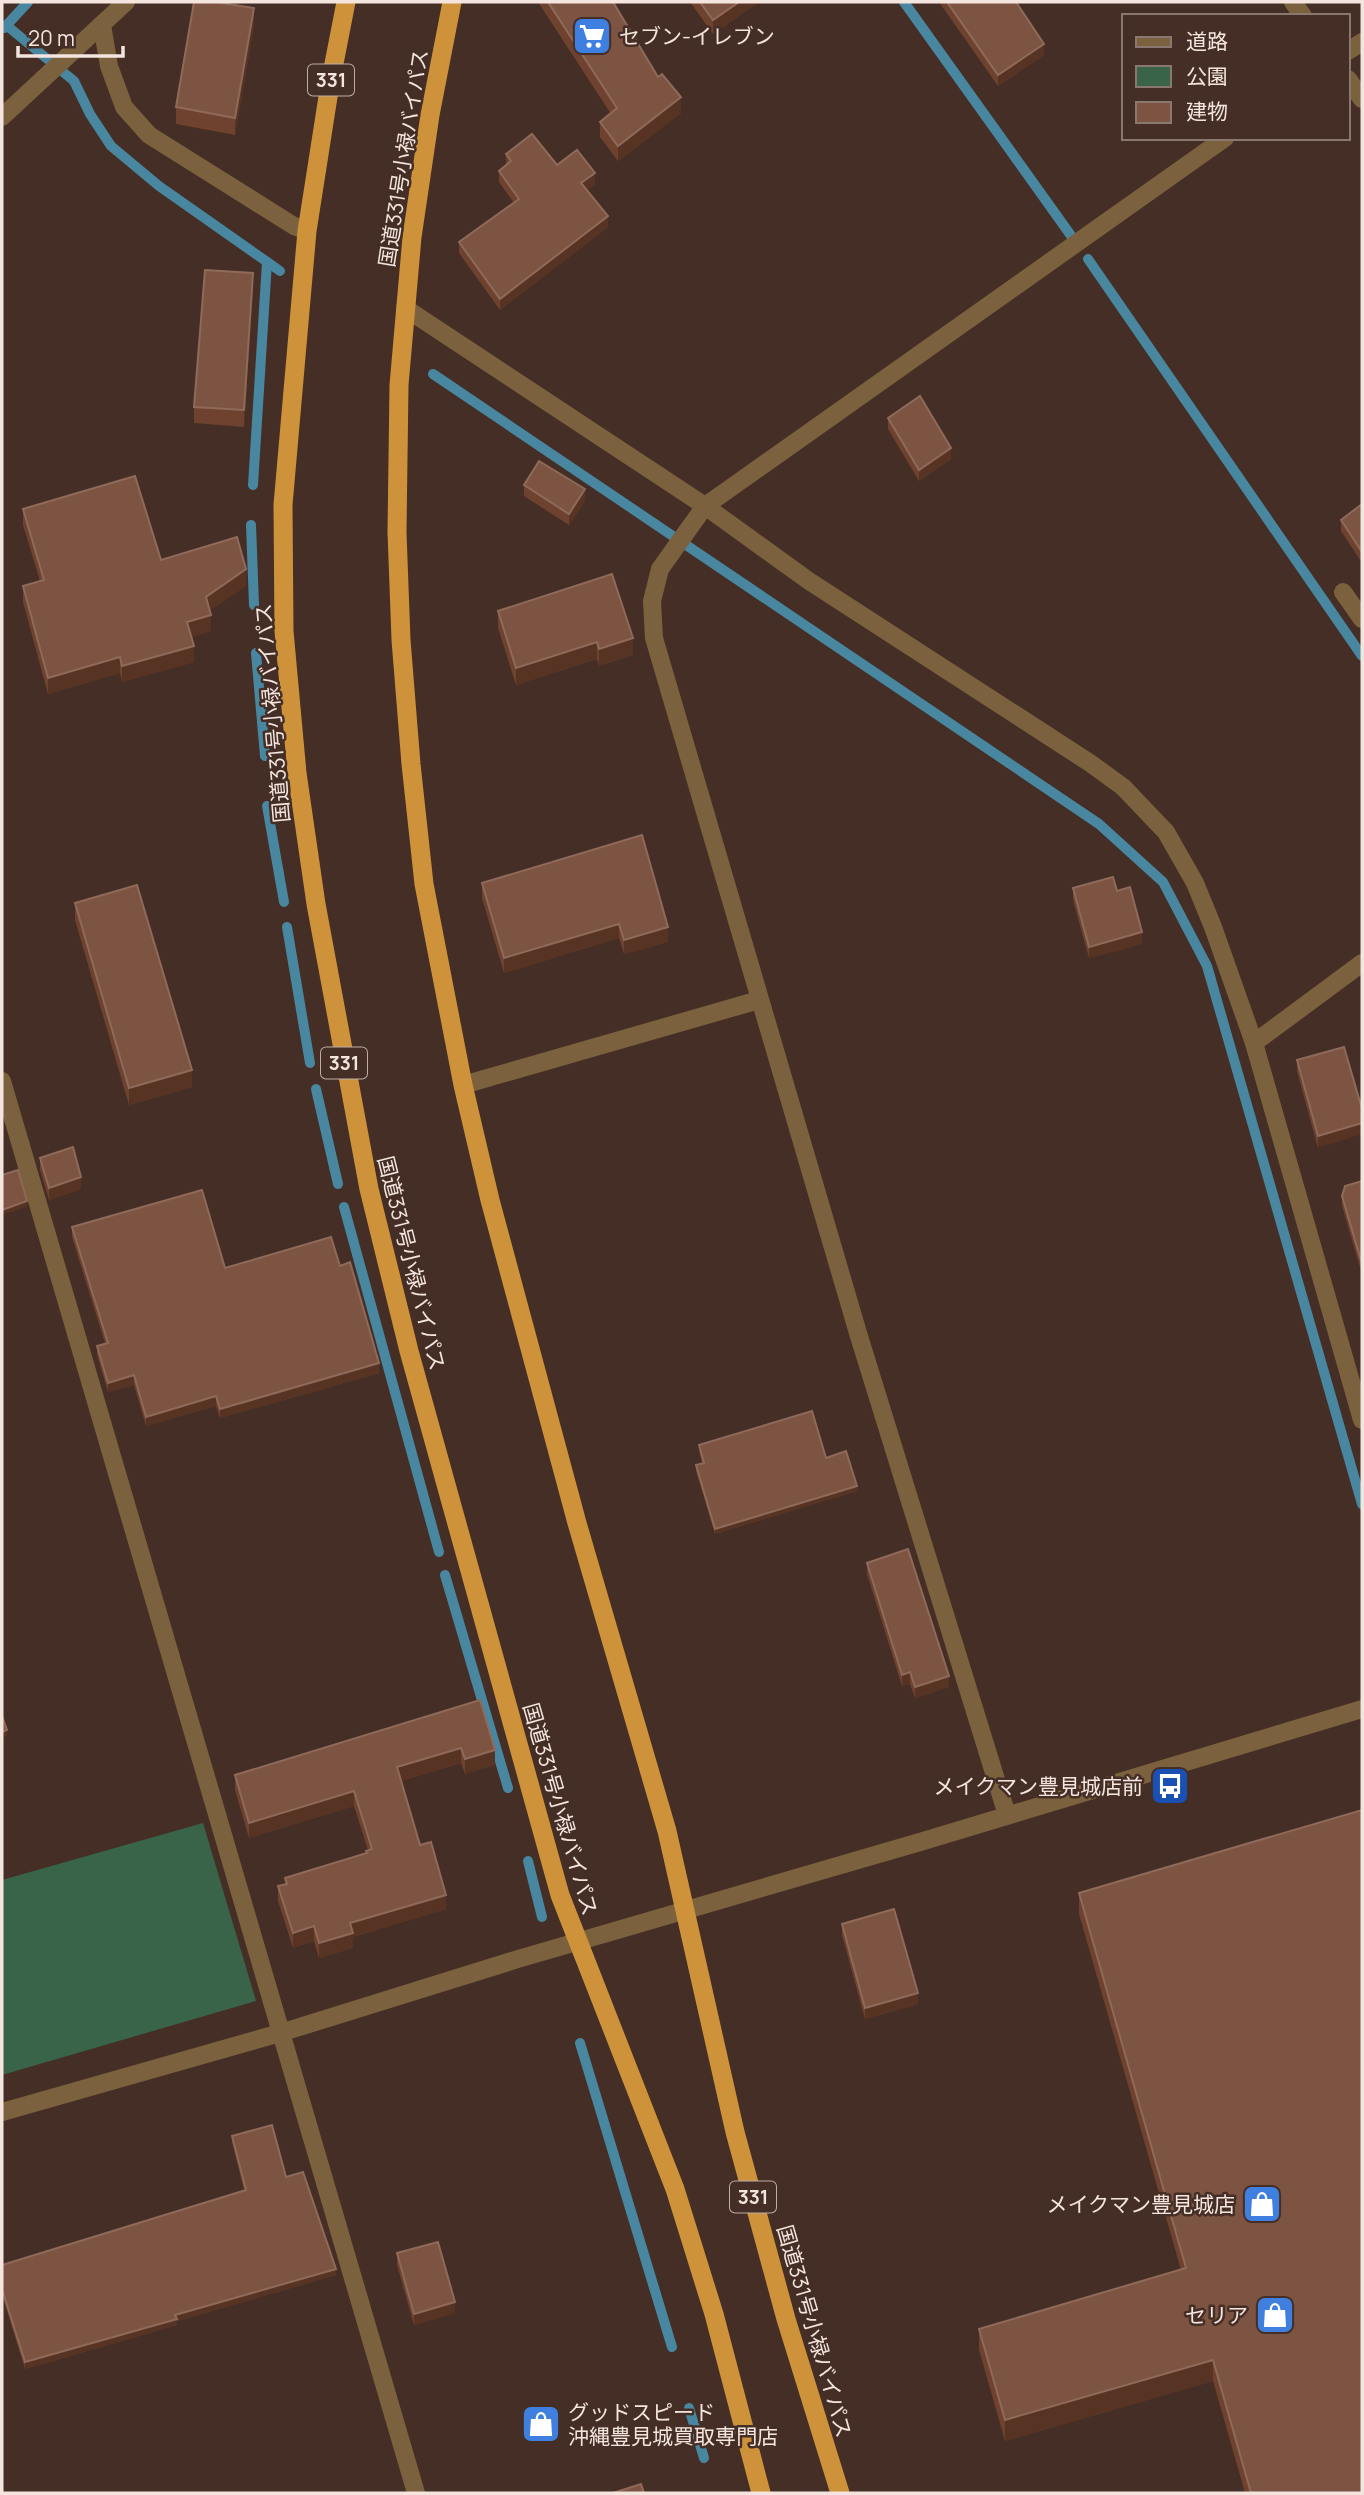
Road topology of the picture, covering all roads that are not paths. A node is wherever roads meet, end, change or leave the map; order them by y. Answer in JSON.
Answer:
{"nodes":[{"id":1,"x":126,"y":2,"type":"edge"},
{"id":2,"x":346,"y":2,"type":"edge"},
{"id":3,"x":452,"y":2,"type":"edge"},
{"id":4,"x":102,"y":25,"type":"junction"},
{"id":5,"x":1350,"y":82,"type":"edge"},
{"id":6,"x":1362,"y":99,"type":"edge"},
{"id":7,"x":2,"y":117,"type":"edge"},
{"id":8,"x":1222,"y":140,"type":"edge"},
{"id":9,"x":307,"y":231,"type":"junction"},
{"id":10,"x":405,"y":308,"type":"junction"},
{"id":11,"x":700,"y":511,"type":"junction"},
{"id":12,"x":1343,"y":592,"type":"dead end"},
{"id":13,"x":1362,"y":619,"type":"edge"},
{"id":14,"x":1362,"y":964,"type":"edge"},
{"id":15,"x":759,"y":1000,"type":"junction"},
{"id":16,"x":1254,"y":1043,"type":"junction"},
{"id":17,"x":2,"y":1081,"type":"edge"},
{"id":18,"x":463,"y":1085,"type":"junction"},
{"id":19,"x":1362,"y":1420,"type":"edge"},
{"id":20,"x":1362,"y":1709,"type":"edge"},
{"id":21,"x":1007,"y":1815,"type":"junction"},
{"id":22,"x":685,"y":1912,"type":"junction"},
{"id":23,"x":577,"y":1943,"type":"junction"},
{"id":24,"x":280,"y":2033,"type":"junction"},
{"id":25,"x":2,"y":2112,"type":"edge"},
{"id":26,"x":416,"y":2493,"type":"edge"},
{"id":27,"x":761,"y":2493,"type":"edge"},
{"id":28,"x":840,"y":2493,"type":"edge"}],
"edges":[{"from":1,"to":4,"type":"street"},
{"from":2,"to":9,"type":"highway","name":"国道331号小禄バイパス","number":"331"},
{"from":3,"to":10,"type":"highway","name":"国道331号小禄バイパス","number":"331"},
{"from":4,"to":7,"type":"street"},
{"from":4,"to":9,"type":"street"},
{"from":5,"to":6,"type":"street"},
{"from":8,"to":11,"type":"street"},
{"from":9,"to":23,"type":"highway","name":"国道331号小禄バイパス","number":"331"},
{"from":10,"to":11,"type":"street"},
{"from":10,"to":18,"type":"highway","name":"国道331号小禄バイパス","number":"331"},
{"from":11,"to":15,"type":"street"},
{"from":11,"to":16,"type":"street"},
{"from":12,"to":13,"type":"street"},
{"from":14,"to":16,"type":"street"},
{"from":15,"to":18,"type":"street"},
{"from":15,"to":21,"type":"street"},
{"from":16,"to":19,"type":"street"},
{"from":17,"to":24,"type":"street"},
{"from":18,"to":22,"type":"highway","name":"国道331号小禄バイパス","number":"331"},
{"from":20,"to":21,"type":"street"},
{"from":21,"to":22,"type":"street"},
{"from":22,"to":23,"type":"street"},
{"from":22,"to":28,"type":"highway","name":"国道331号小禄バイパス","number":"331"},
{"from":23,"to":24,"type":"street"},
{"from":23,"to":27,"type":"highway","name":"国道331号小禄バイパス","number":"331"},
{"from":24,"to":25,"type":"street"},
{"from":24,"to":26,"type":"street"}]}
